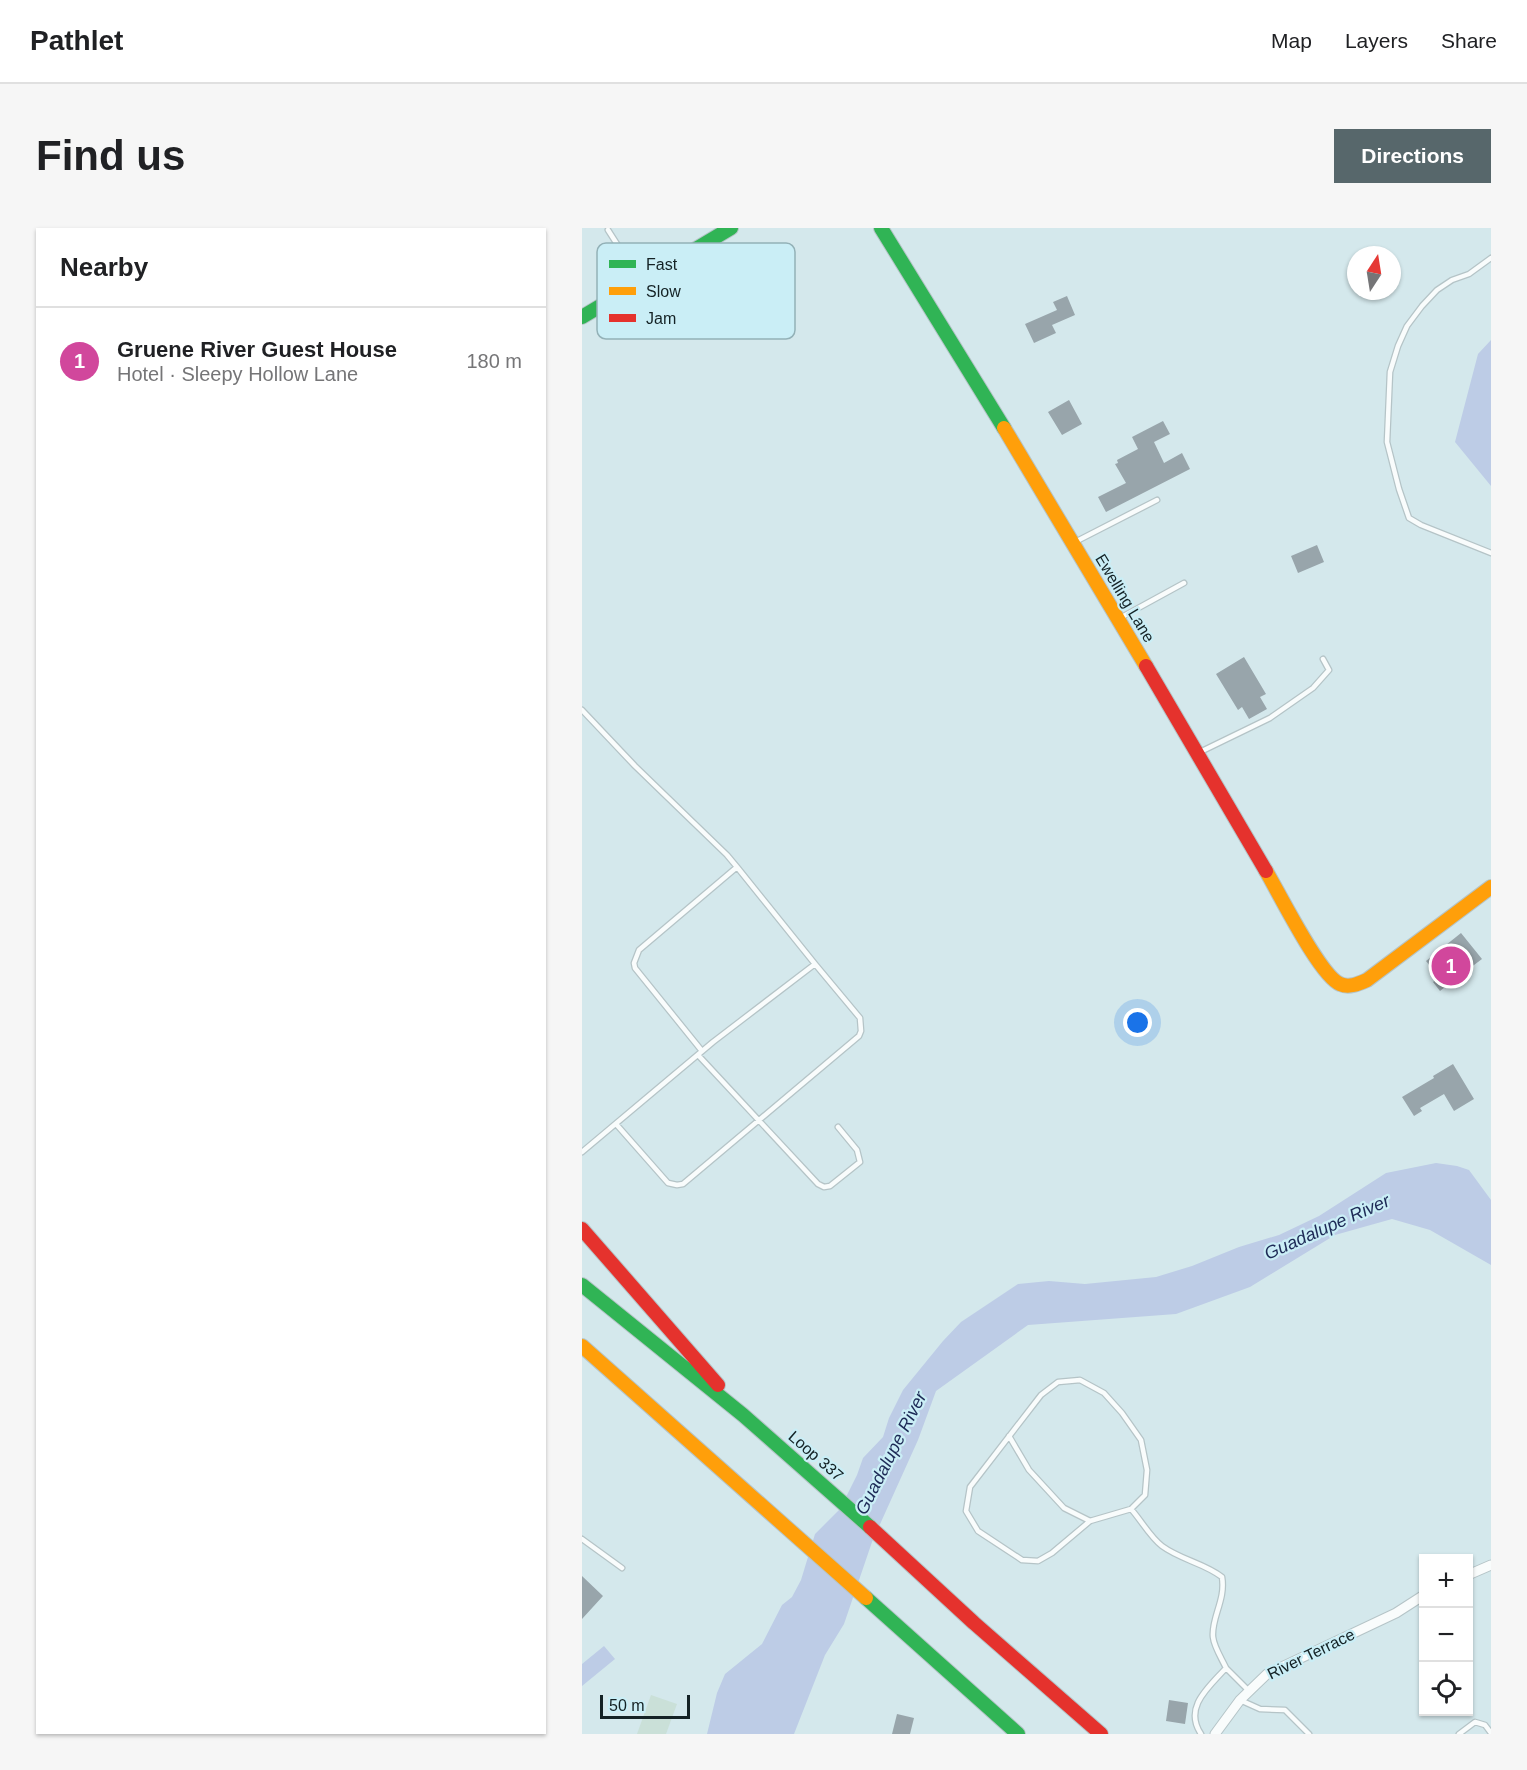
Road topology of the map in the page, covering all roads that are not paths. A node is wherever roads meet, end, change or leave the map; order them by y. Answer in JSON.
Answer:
{"nodes":[{"id":1,"x":730,"y":228,"type":"edge"},
{"id":2,"x":881,"y":228,"type":"edge"},
{"id":3,"x":608,"y":230,"type":"dead end"},
{"id":4,"x":616,"y":243,"type":"edge"},
{"id":5,"x":706,"y":243,"type":"edge"},
{"id":6,"x":1491,"y":258,"type":"edge"},
{"id":7,"x":597,"y":308,"type":"edge"},
{"id":8,"x":582,"y":317,"type":"edge"},
{"id":9,"x":1157,"y":500,"type":"dead end"},
{"id":10,"x":1073,"y":543,"type":"junction"},
{"id":11,"x":1491,"y":553,"type":"edge"},
{"id":12,"x":1184,"y":583,"type":"dead end"},
{"id":13,"x":1118,"y":619,"type":"junction"},
{"id":14,"x":1323,"y":659,"type":"dead end"},
{"id":15,"x":582,"y":710,"type":"edge"},
{"id":16,"x":1198,"y":753,"type":"junction"},
{"id":17,"x":737,"y":867,"type":"junction"},
{"id":18,"x":1491,"y":887,"type":"edge"},
{"id":19,"x":814,"y":964,"type":"junction"},
{"id":20,"x":700,"y":1053,"type":"junction"},
{"id":21,"x":758,"y":1120,"type":"junction"},
{"id":22,"x":616,"y":1124,"type":"junction"},
{"id":23,"x":838,"y":1127,"type":"dead end"},
{"id":24,"x":582,"y":1152,"type":"edge"},
{"id":25,"x":582,"y":1229,"type":"edge"},
{"id":26,"x":582,"y":1285,"type":"edge"},
{"id":27,"x":582,"y":1346,"type":"edge"},
{"id":28,"x":743,"y":1415,"type":"junction"},
{"id":29,"x":1009,"y":1436,"type":"junction"},
{"id":30,"x":1131,"y":1509,"type":"junction"},
{"id":31,"x":1090,"y":1521,"type":"junction"},
{"id":32,"x":582,"y":1539,"type":"edge"},
{"id":33,"x":1491,"y":1565,"type":"edge"},
{"id":34,"x":622,"y":1568,"type":"dead end"},
{"id":35,"x":1473,"y":1573,"type":"edge"},
{"id":36,"x":1419,"y":1598,"type":"edge"},
{"id":37,"x":1226,"y":1668,"type":"junction"},
{"id":38,"x":1249,"y":1690,"type":"junction"},
{"id":39,"x":1240,"y":1700,"type":"junction"},
{"id":40,"x":1491,"y":1733,"type":"edge"},
{"id":41,"x":1018,"y":1734,"type":"edge"},
{"id":42,"x":1101,"y":1734,"type":"edge"},
{"id":43,"x":1201,"y":1734,"type":"edge"},
{"id":44,"x":1215,"y":1734,"type":"edge"},
{"id":45,"x":1309,"y":1734,"type":"edge"},
{"id":46,"x":1459,"y":1734,"type":"edge"}],
"edges":[{"from":1,"to":5,"type":"main road"},
{"from":2,"to":10,"type":"main road","name":"Ewelling Lane"},
{"from":3,"to":4,"type":"lane"},
{"from":6,"to":11,"type":"lane"},
{"from":7,"to":8,"type":"main road"},
{"from":9,"to":10,"type":"lane"},
{"from":10,"to":13,"type":"main road","name":"Ewelling Lane"},
{"from":12,"to":13,"type":"lane"},
{"from":13,"to":16,"type":"main road","name":"Ewelling Lane"},
{"from":14,"to":16,"type":"lane"},
{"from":15,"to":17,"type":"lane"},
{"from":16,"to":18,"type":"main road","name":"Ewelling Lane"},
{"from":17,"to":19,"type":"lane"},
{"from":17,"to":20,"type":"lane"},
{"from":19,"to":20,"type":"lane"},
{"from":19,"to":21,"type":"lane"},
{"from":20,"to":21,"type":"lane"},
{"from":20,"to":22,"type":"lane"},
{"from":21,"to":22,"type":"lane"},
{"from":21,"to":23,"type":"lane"},
{"from":22,"to":24,"type":"lane"},
{"from":25,"to":28,"type":"main road"},
{"from":26,"to":28,"type":"main road","name":"Loop 337"},
{"from":27,"to":41,"type":"main road"},
{"from":28,"to":42,"type":"main road","name":"Loop 337"},
{"from":29,"to":30,"type":"lane"},
{"from":29,"to":31,"type":"lane"},
{"from":29,"to":31,"type":"lane"},
{"from":30,"to":31,"type":"lane"},
{"from":30,"to":37,"type":"lane"},
{"from":32,"to":34,"type":"lane"},
{"from":33,"to":35,"type":"street"},
{"from":36,"to":38,"type":"street","name":"River Terrace"},
{"from":37,"to":38,"type":"lane"},
{"from":37,"to":43,"type":"lane"},
{"from":38,"to":39,"type":"street","name":"River Terrace"},
{"from":39,"to":44,"type":"street","name":"River Terrace"},
{"from":39,"to":45,"type":"lane"},
{"from":40,"to":46,"type":"lane"}]}
